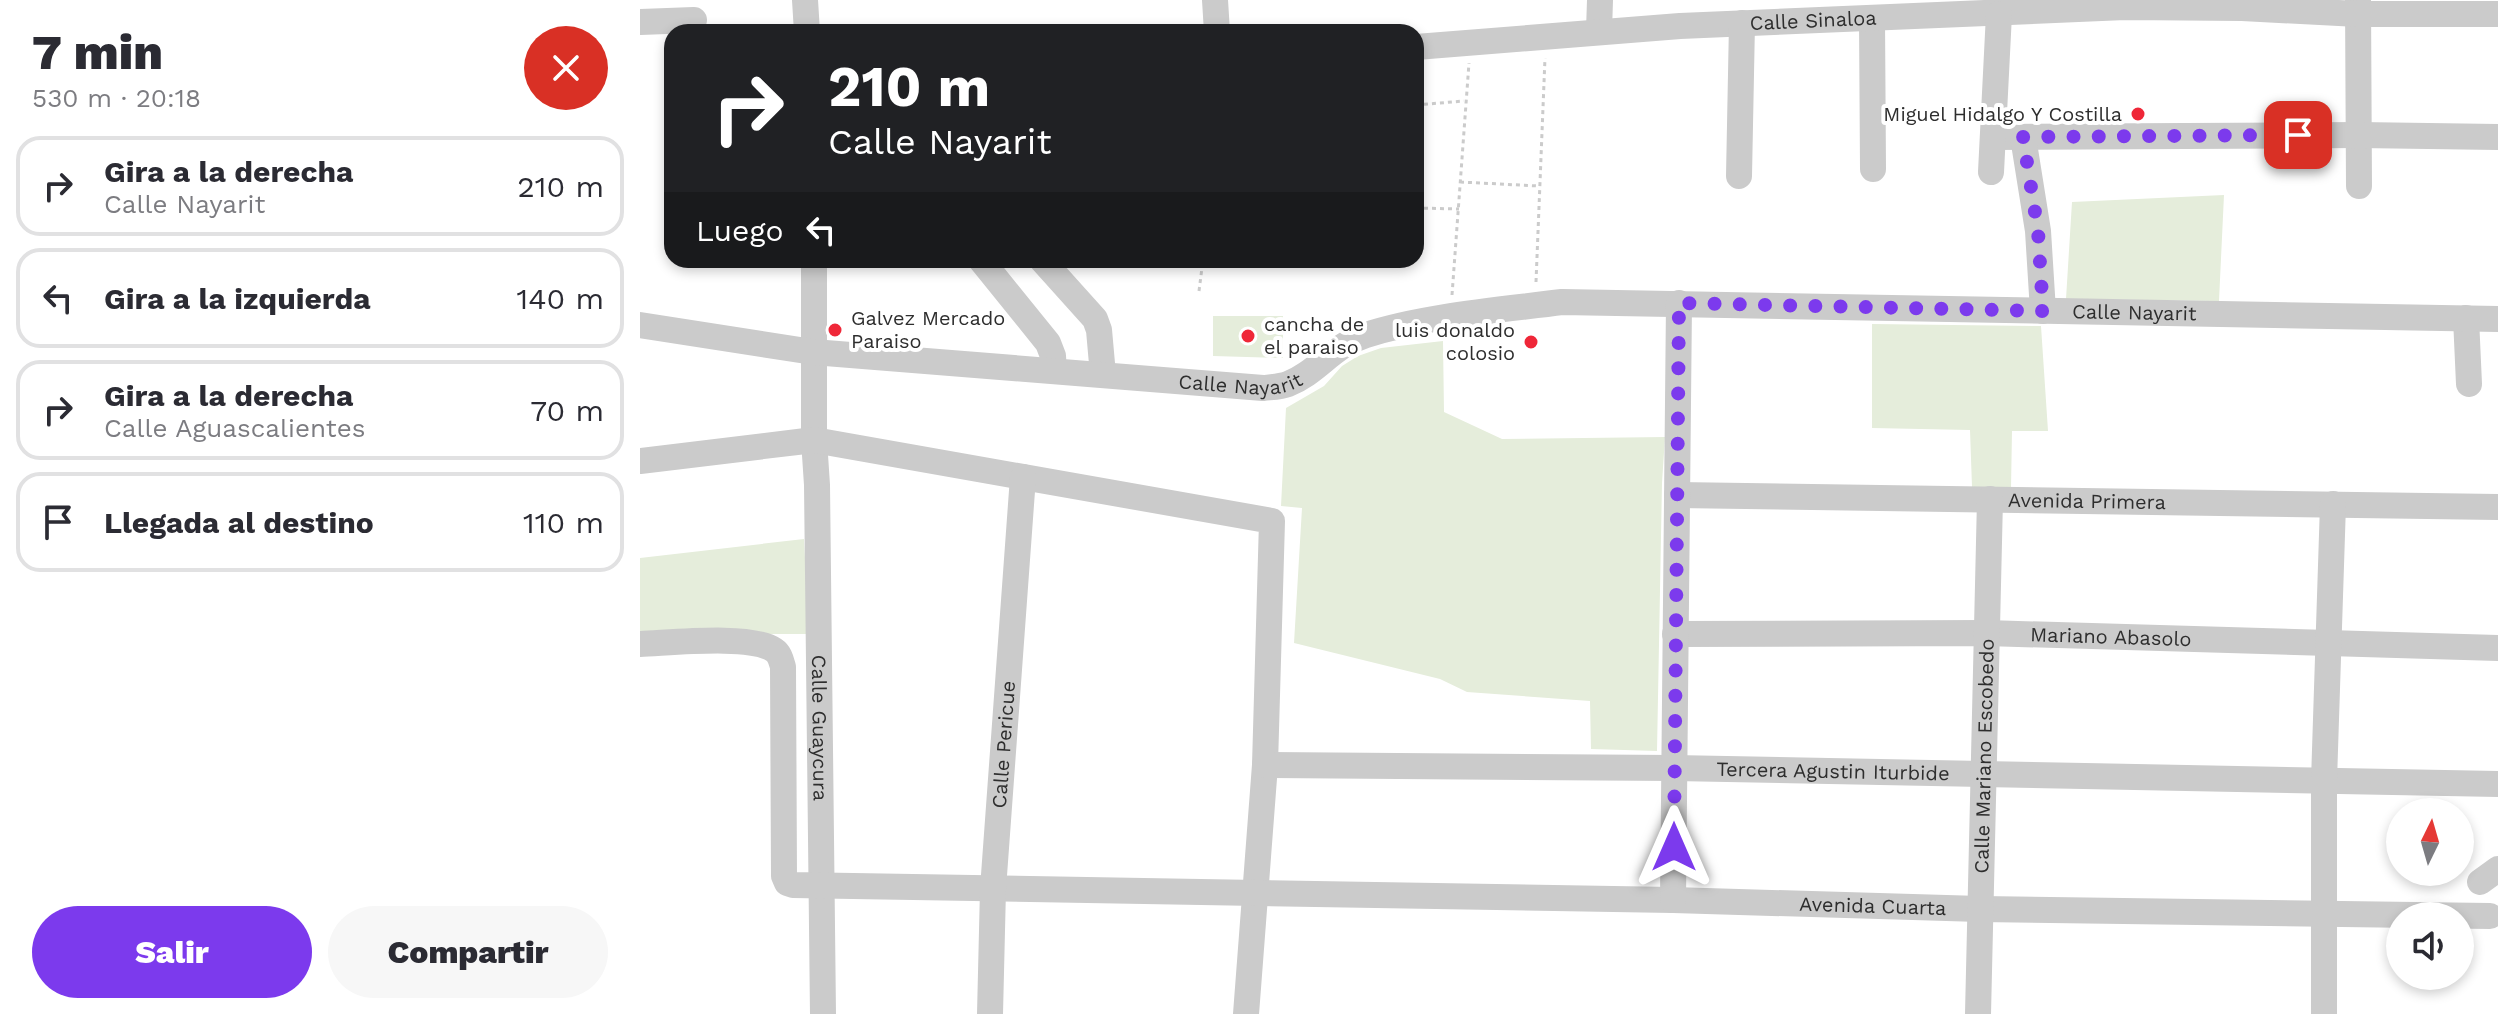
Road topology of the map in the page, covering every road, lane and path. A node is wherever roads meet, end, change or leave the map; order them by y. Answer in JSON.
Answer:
{"nodes":[{"id":1,"x":805,"y":0,"type":"edge"},
{"id":2,"x":1215,"y":0,"type":"edge"},
{"id":3,"x":1600,"y":0,"type":"edge"},
{"id":4,"x":2358,"y":7,"type":"edge"},
{"id":5,"x":1798,"y":10,"type":"edge"},
{"id":6,"x":1999,"y":14,"type":"junction"},
{"id":7,"x":2498,"y":14,"type":"edge"},
{"id":8,"x":1872,"y":19,"type":"junction"},
{"id":9,"x":694,"y":20,"type":"dead end"},
{"id":10,"x":640,"y":22,"type":"edge"},
{"id":11,"x":1742,"y":23,"type":"junction"},
{"id":12,"x":806,"y":24,"type":"edge"},
{"id":13,"x":1216,"y":24,"type":"edge"},
{"id":14,"x":1599,"y":31,"type":"junction"},
{"id":15,"x":1470,"y":43,"type":"junction"},
{"id":16,"x":1424,"y":46,"type":"edge"},
{"id":17,"x":1545,"y":54,"type":"dead end"},
{"id":18,"x":1466,"y":101,"type":"junction"},
{"id":19,"x":1424,"y":104,"type":"edge"},
{"id":20,"x":2359,"y":135,"type":"junction"},
{"id":21,"x":1993,"y":137,"type":"junction"},
{"id":22,"x":2023,"y":137,"type":"junction"},
{"id":23,"x":2498,"y":137,"type":"edge"},
{"id":24,"x":1873,"y":169,"type":"dead end"},
{"id":25,"x":1991,"y":172,"type":"dead end"},
{"id":26,"x":1739,"y":176,"type":"dead end"},
{"id":27,"x":1460,"y":182,"type":"junction"},
{"id":28,"x":1539,"y":186,"type":"junction"},
{"id":29,"x":2359,"y":186,"type":"dead end"},
{"id":30,"x":1424,"y":208,"type":"edge"},
{"id":31,"x":1459,"y":209,"type":"junction"},
{"id":32,"x":814,"y":268,"type":"edge"},
{"id":33,"x":987,"y":268,"type":"edge"},
{"id":34,"x":1049,"y":268,"type":"edge"},
{"id":35,"x":1202,"y":268,"type":"edge"},
{"id":36,"x":1536,"y":289,"type":"dead end"},
{"id":37,"x":1199,"y":291,"type":"dead end"},
{"id":38,"x":1679,"y":303,"type":"junction"},
{"id":39,"x":2043,"y":311,"type":"junction"},
{"id":40,"x":1450,"y":318,"type":"junction"},
{"id":41,"x":2466,"y":318,"type":"junction"},
{"id":42,"x":2498,"y":319,"type":"edge"},
{"id":43,"x":640,"y":325,"type":"edge"},
{"id":44,"x":813,"y":352,"type":"junction"},
{"id":45,"x":1054,"y":371,"type":"junction"},
{"id":46,"x":1103,"y":375,"type":"junction"},
{"id":47,"x":2469,"y":384,"type":"dead end"},
{"id":48,"x":814,"y":440,"type":"junction"},
{"id":49,"x":640,"y":461,"type":"edge"},
{"id":50,"x":1023,"y":477,"type":"junction"},
{"id":51,"x":1677,"y":495,"type":"junction"},
{"id":52,"x":1990,"y":499,"type":"junction"},
{"id":53,"x":2333,"y":504,"type":"junction"},
{"id":54,"x":2498,"y":507,"type":"edge"},
{"id":55,"x":1986,"y":633,"type":"junction"},
{"id":56,"x":1675,"y":634,"type":"junction"},
{"id":57,"x":640,"y":644,"type":"edge"},
{"id":58,"x":2328,"y":644,"type":"junction"},
{"id":59,"x":2498,"y":648,"type":"edge"},
{"id":60,"x":1265,"y":765,"type":"junction"},
{"id":61,"x":1674,"y":768,"type":"junction"},
{"id":62,"x":1983,"y":774,"type":"junction"},
{"id":63,"x":2324,"y":781,"type":"junction"},
{"id":64,"x":2498,"y":784,"type":"edge"},
{"id":65,"x":820,"y":886,"type":"junction"},
{"id":66,"x":993,"y":889,"type":"junction"},
{"id":67,"x":1254,"y":894,"type":"junction"},
{"id":68,"x":1673,"y":900,"type":"junction"},
{"id":69,"x":1980,"y":909,"type":"junction"},
{"id":70,"x":2326,"y":913,"type":"junction"},
{"id":71,"x":2490,"y":916,"type":"dead end"},
{"id":72,"x":823,"y":1014,"type":"edge"},
{"id":73,"x":990,"y":1014,"type":"edge"},
{"id":74,"x":1246,"y":1014,"type":"edge"},
{"id":75,"x":1978,"y":1014,"type":"edge"},
{"id":76,"x":2324,"y":1014,"type":"edge"}],
"edges":[{"from":1,"to":12,"type":"street"},
{"from":2,"to":13,"type":"street"},
{"from":3,"to":14,"type":"street"},
{"from":4,"to":6,"type":"street","name":"Calle Sinaloa"},
{"from":4,"to":7,"type":"street","name":"Calle Sinaloa"},
{"from":4,"to":20,"type":"street"},
{"from":5,"to":8,"type":"street","name":"Calle Sinaloa"},
{"from":5,"to":11,"type":"street","name":"Calle Sinaloa"},
{"from":6,"to":8,"type":"street","name":"Calle Sinaloa"},
{"from":6,"to":21,"type":"street"},
{"from":8,"to":24,"type":"street"},
{"from":9,"to":10,"type":"street"},
{"from":11,"to":14,"type":"street","name":"Calle Sinaloa"},
{"from":11,"to":26,"type":"street"},
{"from":14,"to":15,"type":"street","name":"Calle Sinaloa"},
{"from":15,"to":16,"type":"street","name":"Calle Sinaloa"},
{"from":15,"to":18,"type":"path"},
{"from":17,"to":28,"type":"path"},
{"from":18,"to":19,"type":"path"},
{"from":18,"to":27,"type":"path"},
{"from":20,"to":22,"type":"street"},
{"from":20,"to":23,"type":"street"},
{"from":20,"to":29,"type":"street"},
{"from":21,"to":22,"type":"street"},
{"from":21,"to":25,"type":"street"},
{"from":22,"to":39,"type":"street"},
{"from":27,"to":28,"type":"path"},
{"from":27,"to":31,"type":"path"},
{"from":28,"to":36,"type":"path"},
{"from":30,"to":31,"type":"path"},
{"from":31,"to":40,"type":"path"},
{"from":32,"to":44,"type":"street"},
{"from":33,"to":45,"type":"street"},
{"from":34,"to":46,"type":"street"},
{"from":35,"to":37,"type":"path"},
{"from":38,"to":39,"type":"street","name":"Calle Nayarit"},
{"from":38,"to":40,"type":"street","name":"Calle Nayarit"},
{"from":38,"to":51,"type":"street"},
{"from":39,"to":41,"type":"street","name":"Calle Nayarit"},
{"from":40,"to":46,"type":"street","name":"Calle Nayarit"},
{"from":41,"to":42,"type":"street","name":"Calle Nayarit"},
{"from":41,"to":47,"type":"street"},
{"from":43,"to":44,"type":"street","name":"Calle Nayarit"},
{"from":44,"to":45,"type":"street","name":"Calle Nayarit"},
{"from":44,"to":48,"type":"street","name":"Calle Guaycura"},
{"from":45,"to":46,"type":"street","name":"Calle Nayarit"},
{"from":48,"to":49,"type":"street"},
{"from":48,"to":50,"type":"street"},
{"from":48,"to":65,"type":"street","name":"Calle Guaycura"},
{"from":50,"to":60,"type":"street"},
{"from":50,"to":66,"type":"street","name":"Calle Pericue"},
{"from":51,"to":52,"type":"street","name":"Avenida Primera"},
{"from":51,"to":56,"type":"street"},
{"from":52,"to":53,"type":"street","name":"Avenida Primera"},
{"from":52,"to":55,"type":"street","name":"Calle Mariano Escobedo"},
{"from":53,"to":54,"type":"street","name":"Avenida Primera"},
{"from":53,"to":58,"type":"street"},
{"from":55,"to":56,"type":"street","name":"Mariano Abasolo"},
{"from":55,"to":58,"type":"street","name":"Mariano Abasolo"},
{"from":55,"to":62,"type":"street","name":"Calle Mariano Escobedo"},
{"from":56,"to":61,"type":"street"},
{"from":57,"to":65,"type":"street","name":"Avenida Cuarta"},
{"from":58,"to":59,"type":"street","name":"Mariano Abasolo"},
{"from":58,"to":63,"type":"street"},
{"from":60,"to":61,"type":"street","name":"Tercera Agustin Iturbide"},
{"from":60,"to":67,"type":"street"},
{"from":61,"to":62,"type":"street","name":"Tercera Agustin Iturbide"},
{"from":61,"to":68,"type":"street"},
{"from":62,"to":63,"type":"street","name":"Tercera Agustin Iturbide"},
{"from":62,"to":69,"type":"street","name":"Calle Mariano Escobedo"},
{"from":63,"to":64,"type":"street","name":"Tercera Agustin Iturbide"},
{"from":63,"to":70,"type":"street"},
{"from":65,"to":66,"type":"street","name":"Avenida Cuarta"},
{"from":65,"to":72,"type":"street","name":"Calle Guaycura"},
{"from":66,"to":67,"type":"street","name":"Avenida Cuarta"},
{"from":66,"to":73,"type":"street","name":"Calle Pericue"},
{"from":67,"to":68,"type":"street","name":"Avenida Cuarta"},
{"from":67,"to":74,"type":"street"},
{"from":68,"to":69,"type":"street","name":"Avenida Cuarta"},
{"from":69,"to":70,"type":"street","name":"Avenida Cuarta"},
{"from":69,"to":75,"type":"street","name":"Calle Mariano Escobedo"},
{"from":70,"to":71,"type":"street","name":"Avenida Cuarta"},
{"from":70,"to":76,"type":"street"}]}
